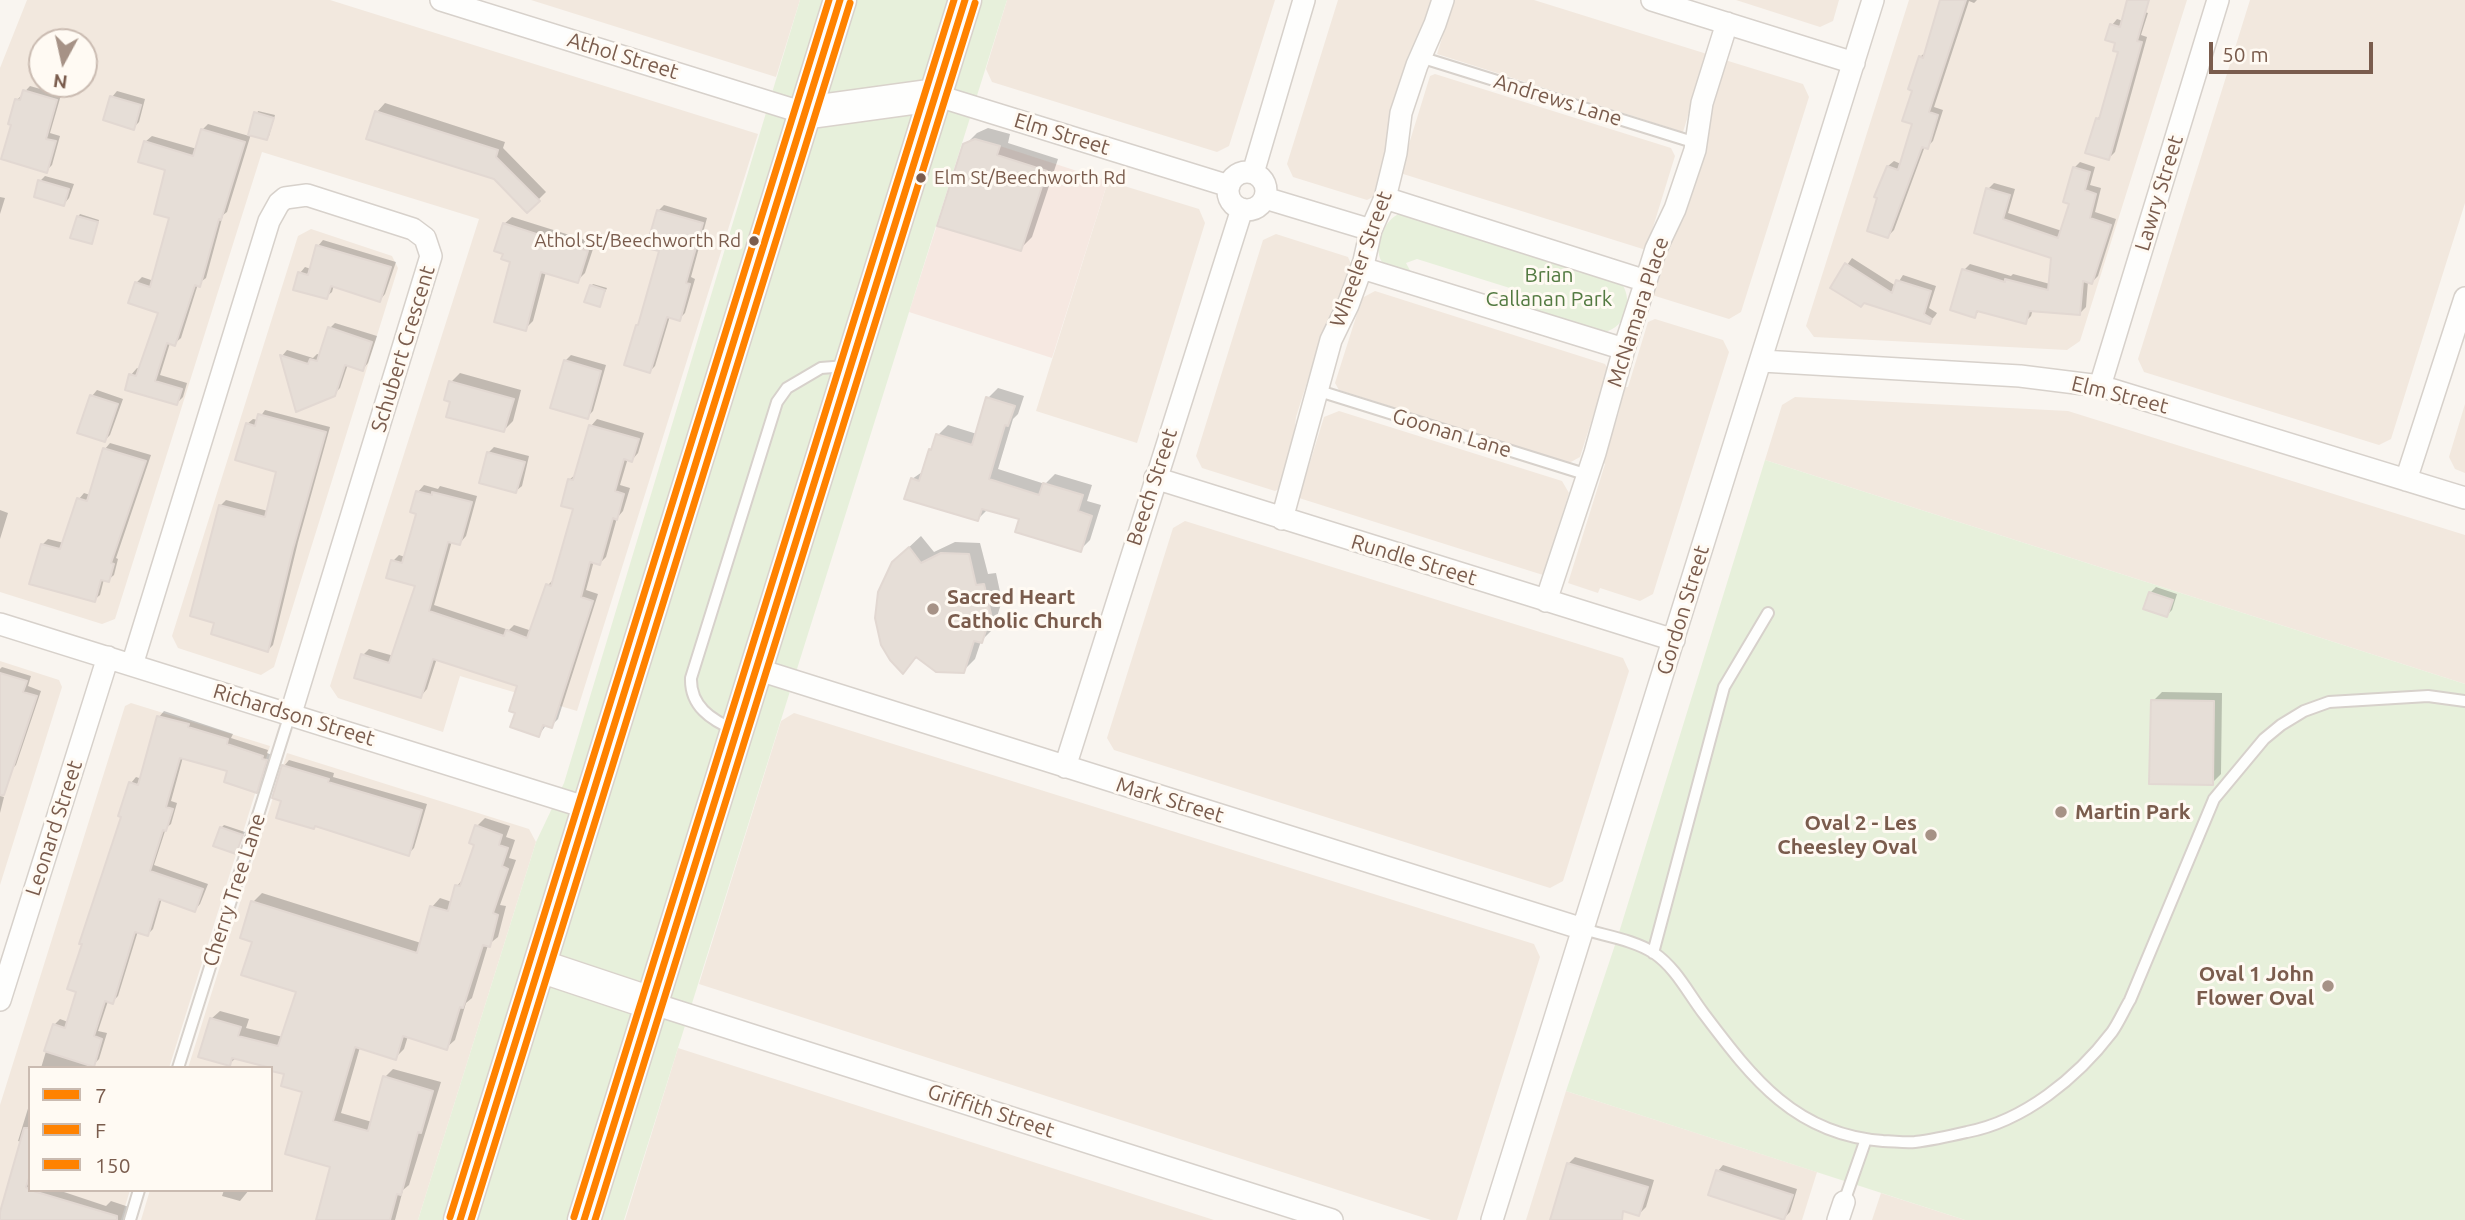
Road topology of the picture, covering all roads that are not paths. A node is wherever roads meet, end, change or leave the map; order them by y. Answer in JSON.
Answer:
{"nodes":[{"id":1,"x":841,"y":0,"type":"edge"},
{"id":2,"x":965,"y":0,"type":"edge"},
{"id":3,"x":1304,"y":0,"type":"edge"},
{"id":4,"x":1443,"y":0,"type":"edge"},
{"id":5,"x":1651,"y":0,"type":"edge"},
{"id":6,"x":1873,"y":0,"type":"edge"},
{"id":7,"x":2218,"y":0,"type":"edge"},
{"id":8,"x":449,"y":1,"type":"edge"},
{"id":9,"x":1727,"y":23,"type":"junction"},
{"id":10,"x":1420,"y":57,"type":"junction"},
{"id":11,"x":1854,"y":63,"type":"junction"},
{"id":12,"x":935,"y":95,"type":"junction"},
{"id":13,"x":804,"y":113,"type":"junction"},
{"id":14,"x":1696,"y":143,"type":"junction"},
{"id":15,"x":1253,"y":173,"type":"junction"},
{"id":16,"x":1229,"y":186,"type":"junction"},
{"id":17,"x":1265,"y":198,"type":"junction"},
{"id":18,"x":1385,"y":198,"type":"junction"},
{"id":19,"x":1242,"y":209,"type":"junction"},
{"id":20,"x":1371,"y":230,"type":"junction"},
{"id":21,"x":1362,"y":268,"type":"junction"},
{"id":22,"x":1646,"y":281,"type":"junction"},
{"id":23,"x":2465,"y":298,"type":"edge"},
{"id":24,"x":1624,"y":349,"type":"junction"},
{"id":25,"x":1762,"y":360,"type":"junction"},
{"id":26,"x":849,"y":366,"type":"junction"},
{"id":27,"x":2099,"y":386,"type":"junction"},
{"id":28,"x":1316,"y":390,"type":"junction"},
{"id":29,"x":1588,"y":475,"type":"junction"},
{"id":30,"x":1155,"y":478,"type":"junction"},
{"id":31,"x":2406,"y":480,"type":"junction"},
{"id":32,"x":2465,"y":498,"type":"edge"},
{"id":33,"x":1282,"y":519,"type":"junction"},
{"id":34,"x":1546,"y":601,"type":"junction"},
{"id":35,"x":1768,"y":613,"type":"dead end"},
{"id":36,"x":0,"y":624,"type":"edge"},
{"id":37,"x":1674,"y":640,"type":"junction"},
{"id":38,"x":108,"y":657,"type":"junction"},
{"id":39,"x":132,"y":665,"type":"junction"},
{"id":40,"x":756,"y":669,"type":"junction"},
{"id":41,"x":2465,"y":701,"type":"edge"},
{"id":42,"x":291,"y":713,"type":"junction"},
{"id":43,"x":735,"y":730,"type":"junction"},
{"id":44,"x":1065,"y":767,"type":"junction"},
{"id":45,"x":588,"y":808,"type":"junction"},
{"id":46,"x":1583,"y":929,"type":"junction"},
{"id":47,"x":1653,"y":953,"type":"junction"},
{"id":48,"x":540,"y":966,"type":"junction"},
{"id":49,"x":0,"y":1000,"type":"edge"},
{"id":50,"x":651,"y":1003,"type":"junction"},
{"id":51,"x":179,"y":1066,"type":"edge"},
{"id":52,"x":1866,"y":1139,"type":"junction"},
{"id":53,"x":138,"y":1192,"type":"edge"},
{"id":54,"x":1841,"y":1211,"type":"edge"},
{"id":55,"x":130,"y":1220,"type":"edge"},
{"id":56,"x":460,"y":1220,"type":"edge"},
{"id":57,"x":584,"y":1220,"type":"edge"},
{"id":58,"x":1332,"y":1220,"type":"edge"},
{"id":59,"x":1492,"y":1220,"type":"edge"}],
"edges":[{"from":1,"to":13,"type":"main road"},
{"from":2,"to":12,"type":"main road"},
{"from":3,"to":15,"type":"street"},
{"from":4,"to":10,"type":"street","name":"Wheeler Street"},
{"from":5,"to":9,"type":"street"},
{"from":6,"to":11,"type":"street","name":"Gordon Street"},
{"from":7,"to":27,"type":"street","name":"Lawry Street"},
{"from":8,"to":13,"type":"street","name":"Athol Street"},
{"from":9,"to":11,"type":"street"},
{"from":9,"to":14,"type":"street","name":"McNamara Place"},
{"from":10,"to":14,"type":"lane","name":"Andrews Lane"},
{"from":10,"to":18,"type":"street","name":"Wheeler Street"},
{"from":11,"to":25,"type":"street","name":"Gordon Street"},
{"from":12,"to":13,"type":"main road"},
{"from":12,"to":16,"type":"street","name":"Elm Street"},
{"from":12,"to":26,"type":"main road"},
{"from":13,"to":45,"type":"main road"},
{"from":14,"to":22,"type":"street","name":"McNamara Place"},
{"from":15,"to":16,"type":"street"},
{"from":15,"to":17,"type":"street"},
{"from":16,"to":19,"type":"street"},
{"from":17,"to":19,"type":"street"},
{"from":17,"to":20,"type":"street"},
{"from":18,"to":20,"type":"street","name":"Wheeler Street"},
{"from":18,"to":22,"type":"street"},
{"from":19,"to":30,"type":"street","name":"Beech Street"},
{"from":20,"to":21,"type":"street","name":"Wheeler Street"},
{"from":21,"to":24,"type":"street"},
{"from":21,"to":28,"type":"street","name":"Wheeler Street"},
{"from":22,"to":24,"type":"street","name":"McNamara Place"},
{"from":23,"to":31,"type":"street"},
{"from":24,"to":29,"type":"street","name":"McNamara Place"},
{"from":25,"to":27,"type":"street","name":"Elm Street"},
{"from":25,"to":37,"type":"street","name":"Gordon Street"},
{"from":26,"to":40,"type":"main road"},
{"from":26,"to":43,"type":"lane"},
{"from":27,"to":31,"type":"street","name":"Elm Street"},
{"from":28,"to":29,"type":"lane","name":"Goonan Lane"},
{"from":28,"to":33,"type":"street","name":"Wheeler Street"},
{"from":29,"to":34,"type":"street","name":"McNamara Place"},
{"from":30,"to":33,"type":"street","name":"Rundle Street"},
{"from":30,"to":44,"type":"street","name":"Beech Street"},
{"from":31,"to":32,"type":"street","name":"Elm Street"},
{"from":33,"to":34,"type":"street","name":"Rundle Street"},
{"from":34,"to":37,"type":"street","name":"Rundle Street"},
{"from":35,"to":47,"type":"lane"},
{"from":36,"to":38,"type":"street","name":"Richardson Street"},
{"from":37,"to":46,"type":"street","name":"Gordon Street"},
{"from":38,"to":39,"type":"street","name":"Richardson Street"},
{"from":38,"to":49,"type":"street","name":"Leonard Street"},
{"from":39,"to":42,"type":"street","name":"Richardson Street"},
{"from":39,"to":42,"type":"street","name":"Schubert Crescent"},
{"from":40,"to":43,"type":"main road"},
{"from":40,"to":44,"type":"street","name":"Mark Street"},
{"from":41,"to":52,"type":"lane"},
{"from":42,"to":45,"type":"street","name":"Richardson Street"},
{"from":42,"to":51,"type":"lane","name":"Cherry Tree Lane"},
{"from":43,"to":50,"type":"main road"},
{"from":44,"to":46,"type":"street","name":"Mark Street"},
{"from":45,"to":48,"type":"main road"},
{"from":46,"to":47,"type":"lane"},
{"from":46,"to":59,"type":"street","name":"Gordon Street"},
{"from":47,"to":52,"type":"lane"},
{"from":48,"to":50,"type":"main road"},
{"from":48,"to":56,"type":"main road"},
{"from":50,"to":57,"type":"main road"},
{"from":50,"to":58,"type":"street","name":"Griffith Street"},
{"from":52,"to":54,"type":"lane"},
{"from":53,"to":55,"type":"lane"}]}
